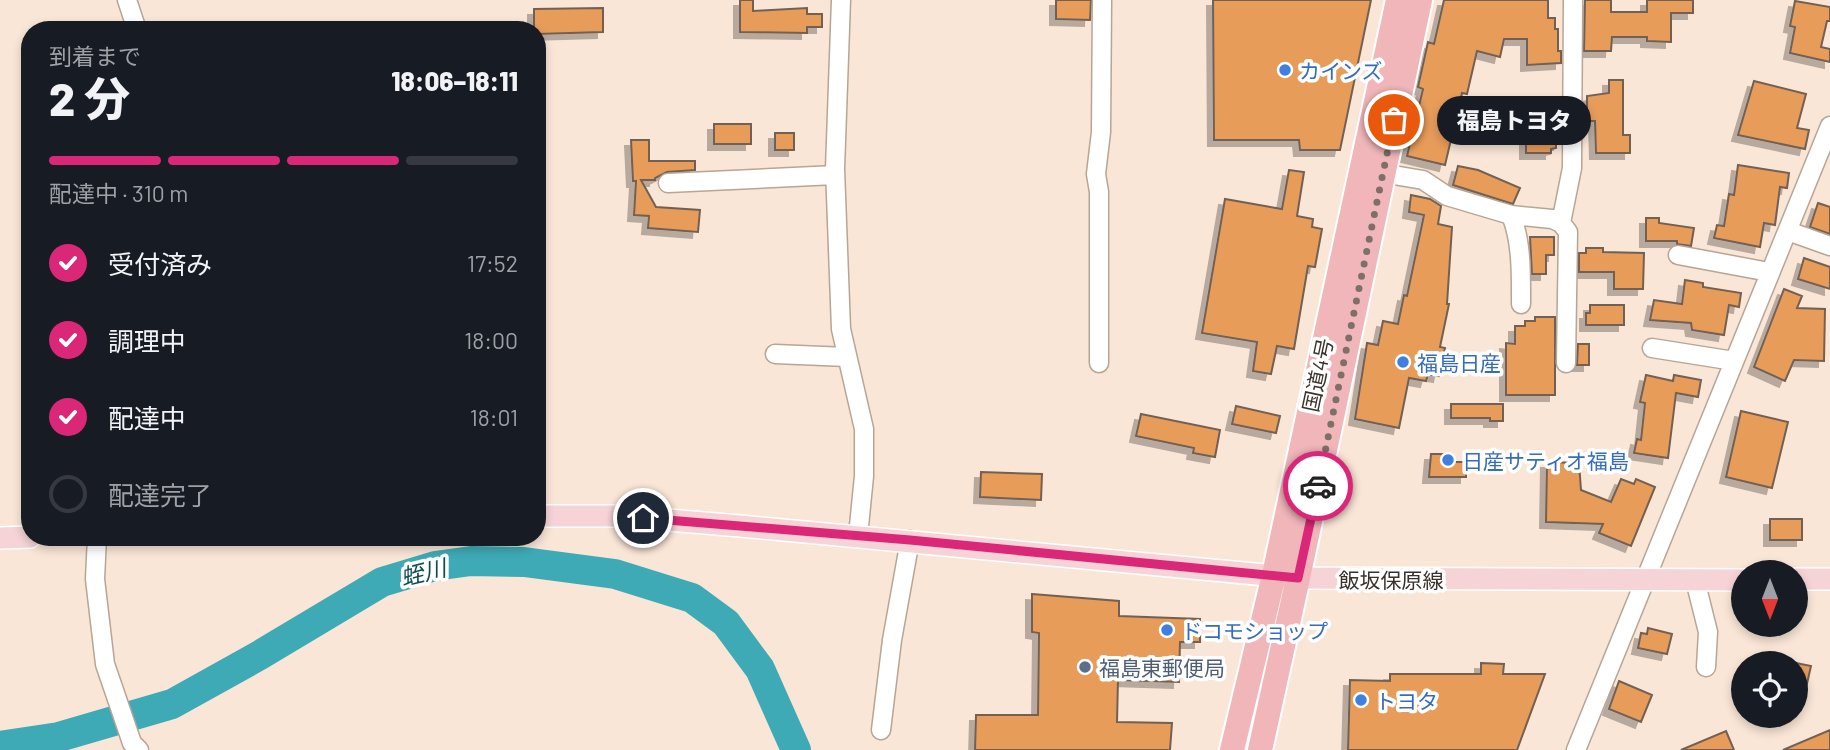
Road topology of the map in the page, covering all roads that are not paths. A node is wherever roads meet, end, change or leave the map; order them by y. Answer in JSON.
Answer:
{"nodes":[{"id":1,"x":127,"y":0,"type":"edge"},
{"id":2,"x":841,"y":0,"type":"edge"},
{"id":3,"x":1102,"y":0,"type":"edge"},
{"id":4,"x":1398,"y":0,"type":"edge"},
{"id":5,"x":1420,"y":0,"type":"edge"},
{"id":6,"x":1573,"y":0,"type":"edge"},
{"id":7,"x":134,"y":21,"type":"edge"},
{"id":8,"x":1830,"y":126,"type":"edge"},
{"id":9,"x":1382,"y":173,"type":"junction"},
{"id":10,"x":835,"y":175,"type":"junction"},
{"id":11,"x":668,"y":183,"type":"dead end"},
{"id":12,"x":1511,"y":215,"type":"junction"},
{"id":13,"x":1561,"y":223,"type":"junction"},
{"id":14,"x":1788,"y":231,"type":"junction"},
{"id":15,"x":1830,"y":246,"type":"edge"},
{"id":16,"x":1678,"y":256,"type":"dead end"},
{"id":17,"x":1769,"y":272,"type":"junction"},
{"id":18,"x":1521,"y":304,"type":"dead end"},
{"id":19,"x":1652,"y":348,"type":"dead end"},
{"id":20,"x":775,"y":354,"type":"dead end"},
{"id":21,"x":847,"y":357,"type":"junction"},
{"id":22,"x":1734,"y":361,"type":"junction"},
{"id":23,"x":1099,"y":363,"type":"dead end"},
{"id":24,"x":1566,"y":363,"type":"dead end"},
{"id":25,"x":546,"y":516,"type":"edge"},
{"id":26,"x":858,"y":536,"type":"junction"},
{"id":27,"x":21,"y":537,"type":"edge"},
{"id":28,"x":0,"y":538,"type":"edge"},
{"id":29,"x":910,"y":540,"type":"junction"},
{"id":30,"x":96,"y":546,"type":"edge"},
{"id":31,"x":1274,"y":575,"type":"junction"},
{"id":32,"x":1298,"y":578,"type":"junction"},
{"id":33,"x":1808,"y":579,"type":"edge"},
{"id":34,"x":1830,"y":579,"type":"edge"},
{"id":35,"x":1647,"y":580,"type":"junction"},
{"id":36,"x":1695,"y":580,"type":"junction"},
{"id":37,"x":1731,"y":580,"type":"edge"},
{"id":38,"x":1706,"y":667,"type":"dead end"},
{"id":39,"x":881,"y":730,"type":"dead end"},
{"id":40,"x":136,"y":747,"type":"edge"},
{"id":41,"x":1232,"y":750,"type":"edge"},
{"id":42,"x":1260,"y":750,"type":"edge"},
{"id":43,"x":1576,"y":750,"type":"edge"}],
"edges":[{"from":1,"to":7,"type":"street"},
{"from":2,"to":10,"type":"street"},
{"from":3,"to":23,"type":"street"},
{"from":4,"to":31,"type":"highway","name":"国道4号"},
{"from":5,"to":9,"type":"highway","name":"国道4号"},
{"from":6,"to":13,"type":"street"},
{"from":8,"to":14,"type":"street"},
{"from":9,"to":12,"type":"street"},
{"from":9,"to":32,"type":"highway","name":"国道4号"},
{"from":10,"to":11,"type":"street"},
{"from":10,"to":21,"type":"street"},
{"from":12,"to":13,"type":"street"},
{"from":12,"to":18,"type":"street"},
{"from":13,"to":24,"type":"street"},
{"from":14,"to":15,"type":"street"},
{"from":14,"to":17,"type":"street"},
{"from":16,"to":17,"type":"street"},
{"from":17,"to":22,"type":"street"},
{"from":19,"to":22,"type":"street"},
{"from":20,"to":21,"type":"street"},
{"from":21,"to":26,"type":"street"},
{"from":22,"to":35,"type":"street"},
{"from":25,"to":26,"type":"main road","name":"飯坂保原線"},
{"from":26,"to":29,"type":"main road","name":"飯坂保原線"},
{"from":27,"to":28,"type":"main road"},
{"from":29,"to":31,"type":"main road","name":"飯坂保原線"},
{"from":29,"to":39,"type":"street"},
{"from":30,"to":40,"type":"street"},
{"from":31,"to":32,"type":"main road","name":"飯坂保原線"},
{"from":31,"to":41,"type":"highway","name":"国道4号"},
{"from":32,"to":35,"type":"main road","name":"飯坂保原線"},
{"from":32,"to":42,"type":"highway","name":"国道4号"},
{"from":33,"to":34,"type":"main road"},
{"from":35,"to":36,"type":"main road","name":"飯坂保原線"},
{"from":35,"to":43,"type":"street"},
{"from":36,"to":37,"type":"main road","name":"飯坂保原線"},
{"from":36,"to":38,"type":"street"}]}
